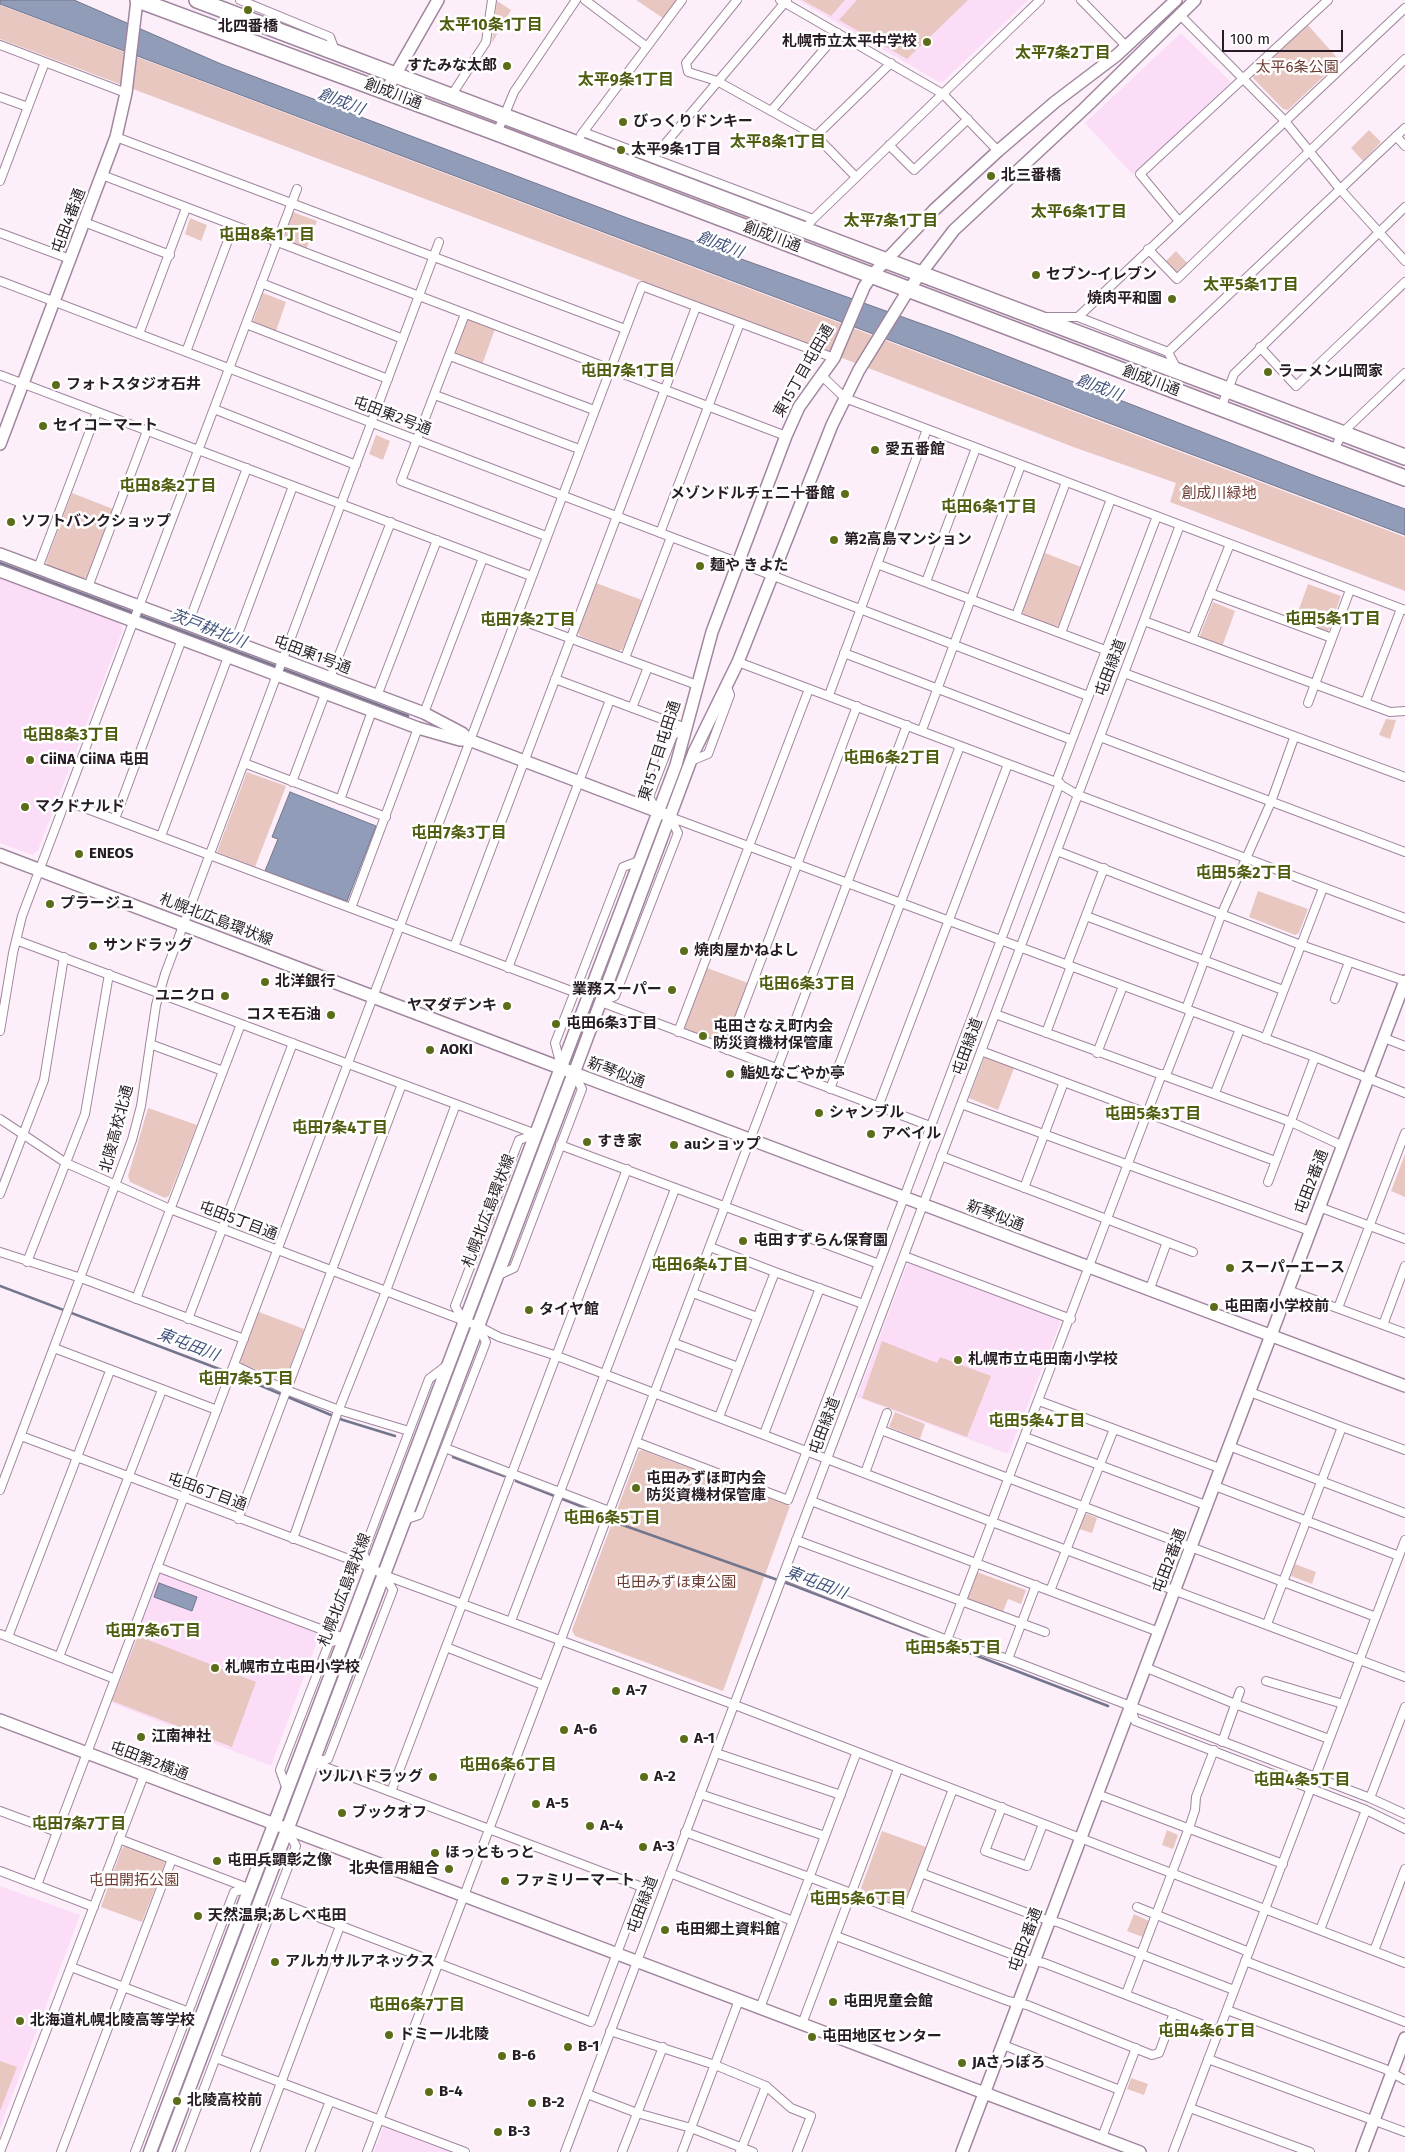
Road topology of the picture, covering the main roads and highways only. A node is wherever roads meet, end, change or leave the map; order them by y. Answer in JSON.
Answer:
{"nodes":[{"id":1,"x":137,"y":0,"type":"edge"},
{"id":2,"x":197,"y":0,"type":"edge"},
{"id":3,"x":1405,"y":457,"type":"edge"},
{"id":4,"x":1405,"y":478,"type":"edge"},
{"id":5,"x":0,"y":855,"type":"edge"},
{"id":6,"x":561,"y":1068,"type":"junction"},
{"id":7,"x":150,"y":2152,"type":"edge"},
{"id":8,"x":165,"y":2152,"type":"edge"}],
"edges":[{"from":1,"to":4,"type":"highway","name":"創成川通"},
{"from":2,"to":3,"type":"highway","name":"創成川通"},
{"from":5,"to":6,"type":"main road","name":"札幌北広島環状線"},
{"from":6,"to":7,"type":"main road","name":"札幌北広島環状線"},
{"from":6,"to":8,"type":"main road","name":"札幌北広島環状線"}]}
